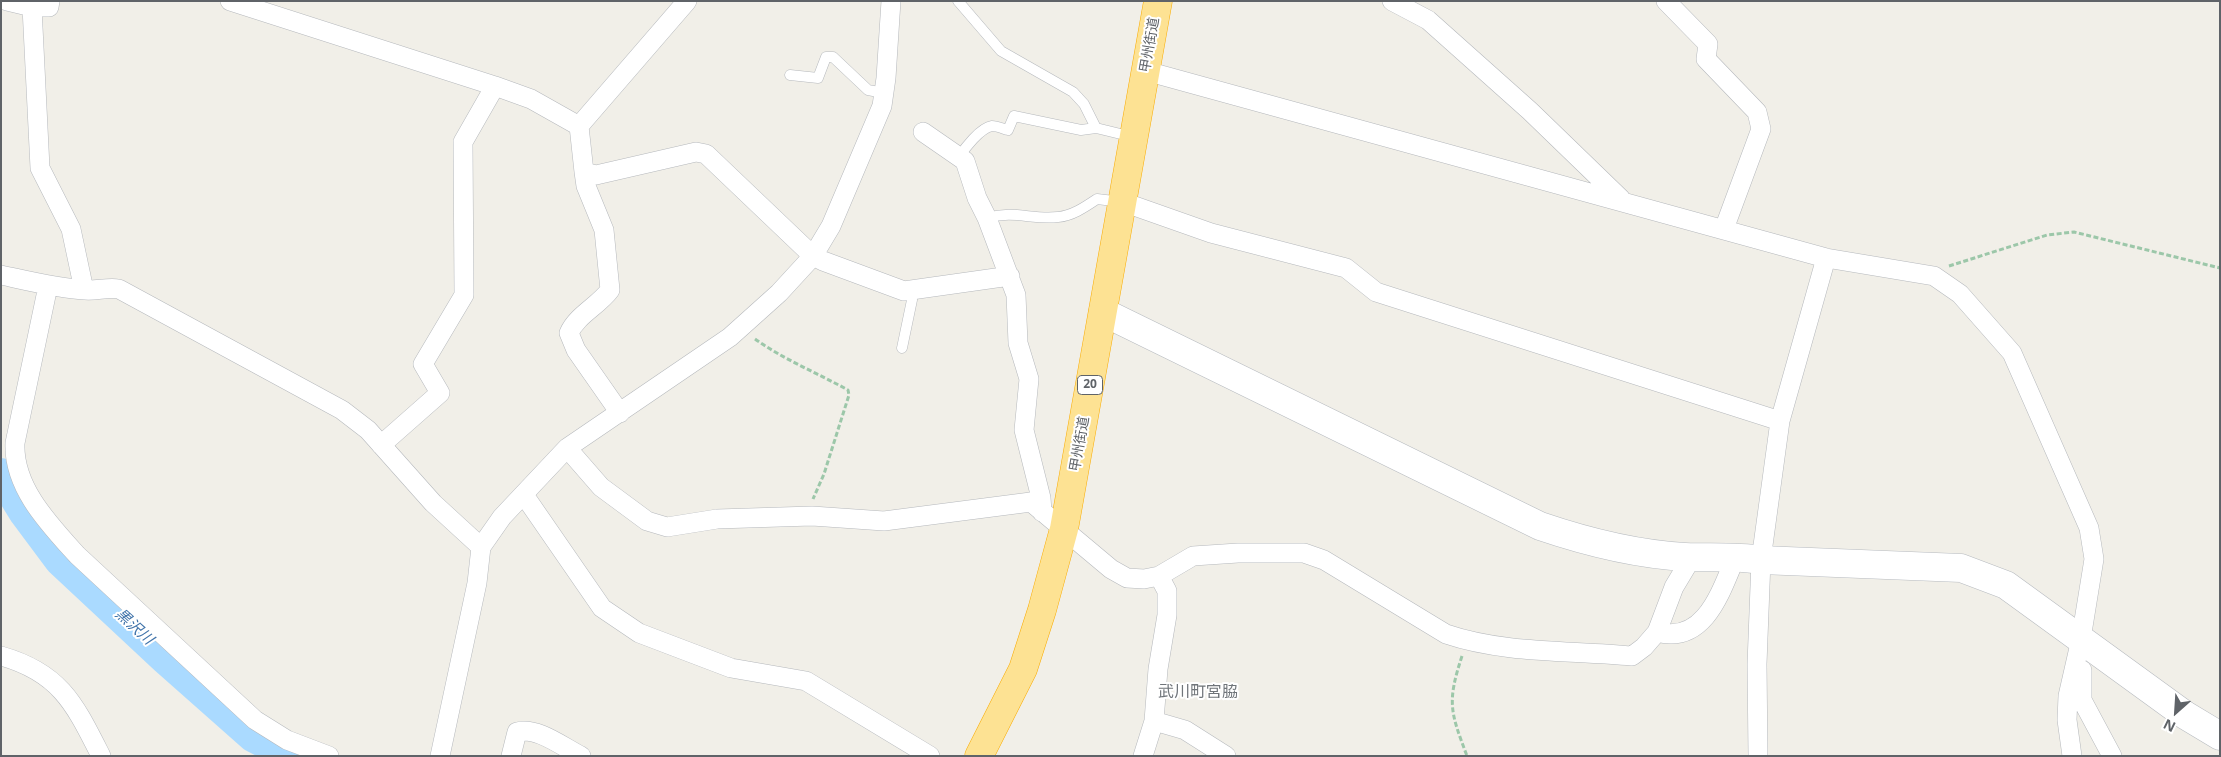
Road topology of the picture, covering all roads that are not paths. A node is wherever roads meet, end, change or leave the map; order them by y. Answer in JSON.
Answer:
{"nodes":[{"id":1,"x":7,"y":1,"type":"edge"},
{"id":2,"x":50,"y":1,"type":"edge"},
{"id":3,"x":230,"y":1,"type":"edge"},
{"id":4,"x":687,"y":1,"type":"edge"},
{"id":5,"x":891,"y":1,"type":"edge"},
{"id":6,"x":958,"y":1,"type":"edge"},
{"id":7,"x":1158,"y":1,"type":"edge"},
{"id":8,"x":1392,"y":1,"type":"edge"},
{"id":9,"x":1666,"y":1,"type":"edge"},
{"id":10,"x":32,"y":7,"type":"junction"},
{"id":11,"x":1146,"y":70,"type":"junction"},
{"id":12,"x":790,"y":75,"type":"dead end"},
{"id":13,"x":495,"y":86,"type":"junction"},
{"id":14,"x":884,"y":93,"type":"junction"},
{"id":15,"x":579,"y":126,"type":"junction"},
{"id":16,"x":1096,"y":128,"type":"junction"},
{"id":17,"x":923,"y":132,"type":"dead end"},
{"id":18,"x":1134,"y":138,"type":"junction"},
{"id":19,"x":960,"y":157,"type":"junction"},
{"id":20,"x":584,"y":172,"type":"junction"},
{"id":21,"x":1622,"y":200,"type":"junction"},
{"id":22,"x":1123,"y":202,"type":"junction"},
{"id":23,"x":987,"y":218,"type":"junction"},
{"id":24,"x":1724,"y":229,"type":"junction"},
{"id":25,"x":813,"y":256,"type":"junction"},
{"id":26,"x":1826,"y":258,"type":"junction"},
{"id":27,"x":1,"y":275,"type":"edge"},
{"id":28,"x":1010,"y":276,"type":"junction"},
{"id":29,"x":48,"y":286,"type":"junction"},
{"id":30,"x":84,"y":290,"type":"junction"},
{"id":31,"x":911,"y":291,"type":"junction"},
{"id":32,"x":1103,"y":312,"type":"junction"},
{"id":33,"x":902,"y":348,"type":"dead end"},
{"id":34,"x":620,"y":413,"type":"junction"},
{"id":35,"x":1780,"y":421,"type":"junction"},
{"id":36,"x":381,"y":445,"type":"junction"},
{"id":37,"x":567,"y":448,"type":"junction"},
{"id":38,"x":524,"y":495,"type":"junction"},
{"id":39,"x":1042,"y":512,"type":"junction"},
{"id":40,"x":1064,"y":529,"type":"junction"},
{"id":41,"x":481,"y":547,"type":"junction"},
{"id":42,"x":1686,"y":557,"type":"junction"},
{"id":43,"x":1749,"y":558,"type":"junction"},
{"id":44,"x":1159,"y":576,"type":"junction"},
{"id":45,"x":1657,"y":632,"type":"junction"},
{"id":46,"x":2082,"y":639,"type":"junction"},
{"id":47,"x":1,"y":656,"type":"edge"},
{"id":48,"x":1154,"y":721,"type":"junction"},
{"id":49,"x":2220,"y":736,"type":"edge"},
{"id":50,"x":102,"y":756,"type":"edge"},
{"id":51,"x":329,"y":756,"type":"edge"},
{"id":52,"x":440,"y":756,"type":"edge"},
{"id":53,"x":511,"y":756,"type":"edge"},
{"id":54,"x":580,"y":756,"type":"edge"},
{"id":55,"x":930,"y":756,"type":"edge"},
{"id":56,"x":979,"y":756,"type":"edge"},
{"id":57,"x":1143,"y":756,"type":"edge"},
{"id":58,"x":1226,"y":756,"type":"edge"},
{"id":59,"x":1758,"y":756,"type":"edge"},
{"id":60,"x":2072,"y":756,"type":"edge"},
{"id":61,"x":2112,"y":756,"type":"edge"}],
"edges":[{"from":1,"to":10,"type":"street"},
{"from":2,"to":10,"type":"street"},
{"from":3,"to":13,"type":"street"},
{"from":4,"to":15,"type":"street"},
{"from":5,"to":14,"type":"street"},
{"from":6,"to":16,"type":"lane"},
{"from":7,"to":11,"type":"highway","name":"甲州街道","number":"20"},
{"from":8,"to":21,"type":"street"},
{"from":9,"to":24,"type":"street"},
{"from":10,"to":30,"type":"street"},
{"from":11,"to":18,"type":"highway","name":"甲州街道","number":"20"},
{"from":11,"to":21,"type":"street"},
{"from":12,"to":14,"type":"lane"},
{"from":13,"to":15,"type":"street"},
{"from":13,"to":36,"type":"street"},
{"from":14,"to":25,"type":"street"},
{"from":15,"to":20,"type":"street"},
{"from":16,"to":18,"type":"lane"},
{"from":16,"to":19,"type":"lane"},
{"from":17,"to":19,"type":"street"},
{"from":18,"to":22,"type":"highway","name":"甲州街道","number":"20"},
{"from":19,"to":23,"type":"street"},
{"from":20,"to":25,"type":"street"},
{"from":20,"to":34,"type":"street"},
{"from":21,"to":24,"type":"street"},
{"from":22,"to":23,"type":"lane"},
{"from":22,"to":32,"type":"highway","name":"甲州街道","number":"20"},
{"from":22,"to":35,"type":"street"},
{"from":23,"to":28,"type":"street"},
{"from":24,"to":26,"type":"street"},
{"from":25,"to":31,"type":"street"},
{"from":25,"to":34,"type":"street"},
{"from":26,"to":35,"type":"street"},
{"from":26,"to":46,"type":"street"},
{"from":27,"to":29,"type":"street"},
{"from":28,"to":31,"type":"street"},
{"from":28,"to":39,"type":"street"},
{"from":29,"to":30,"type":"street"},
{"from":29,"to":51,"type":"street"},
{"from":30,"to":36,"type":"street"},
{"from":31,"to":33,"type":"lane"},
{"from":32,"to":40,"type":"highway","name":"甲州街道","number":"20"},
{"from":32,"to":42,"type":"street"},
{"from":34,"to":37,"type":"street"},
{"from":35,"to":43,"type":"street"},
{"from":36,"to":41,"type":"street"},
{"from":37,"to":38,"type":"street"},
{"from":37,"to":39,"type":"street"},
{"from":38,"to":41,"type":"street"},
{"from":38,"to":55,"type":"street"},
{"from":39,"to":40,"type":"street"},
{"from":40,"to":44,"type":"street"},
{"from":40,"to":56,"type":"highway","name":"甲州街道","number":"20"},
{"from":41,"to":52,"type":"street"},
{"from":42,"to":43,"type":"street"},
{"from":42,"to":45,"type":"street"},
{"from":43,"to":45,"type":"street"},
{"from":43,"to":46,"type":"street"},
{"from":43,"to":59,"type":"street"},
{"from":44,"to":45,"type":"street"},
{"from":44,"to":48,"type":"street"},
{"from":46,"to":49,"type":"street"},
{"from":46,"to":60,"type":"street"},
{"from":46,"to":61,"type":"street"},
{"from":47,"to":50,"type":"street"},
{"from":48,"to":57,"type":"street"},
{"from":48,"to":58,"type":"street"},
{"from":53,"to":54,"type":"street"}]}
